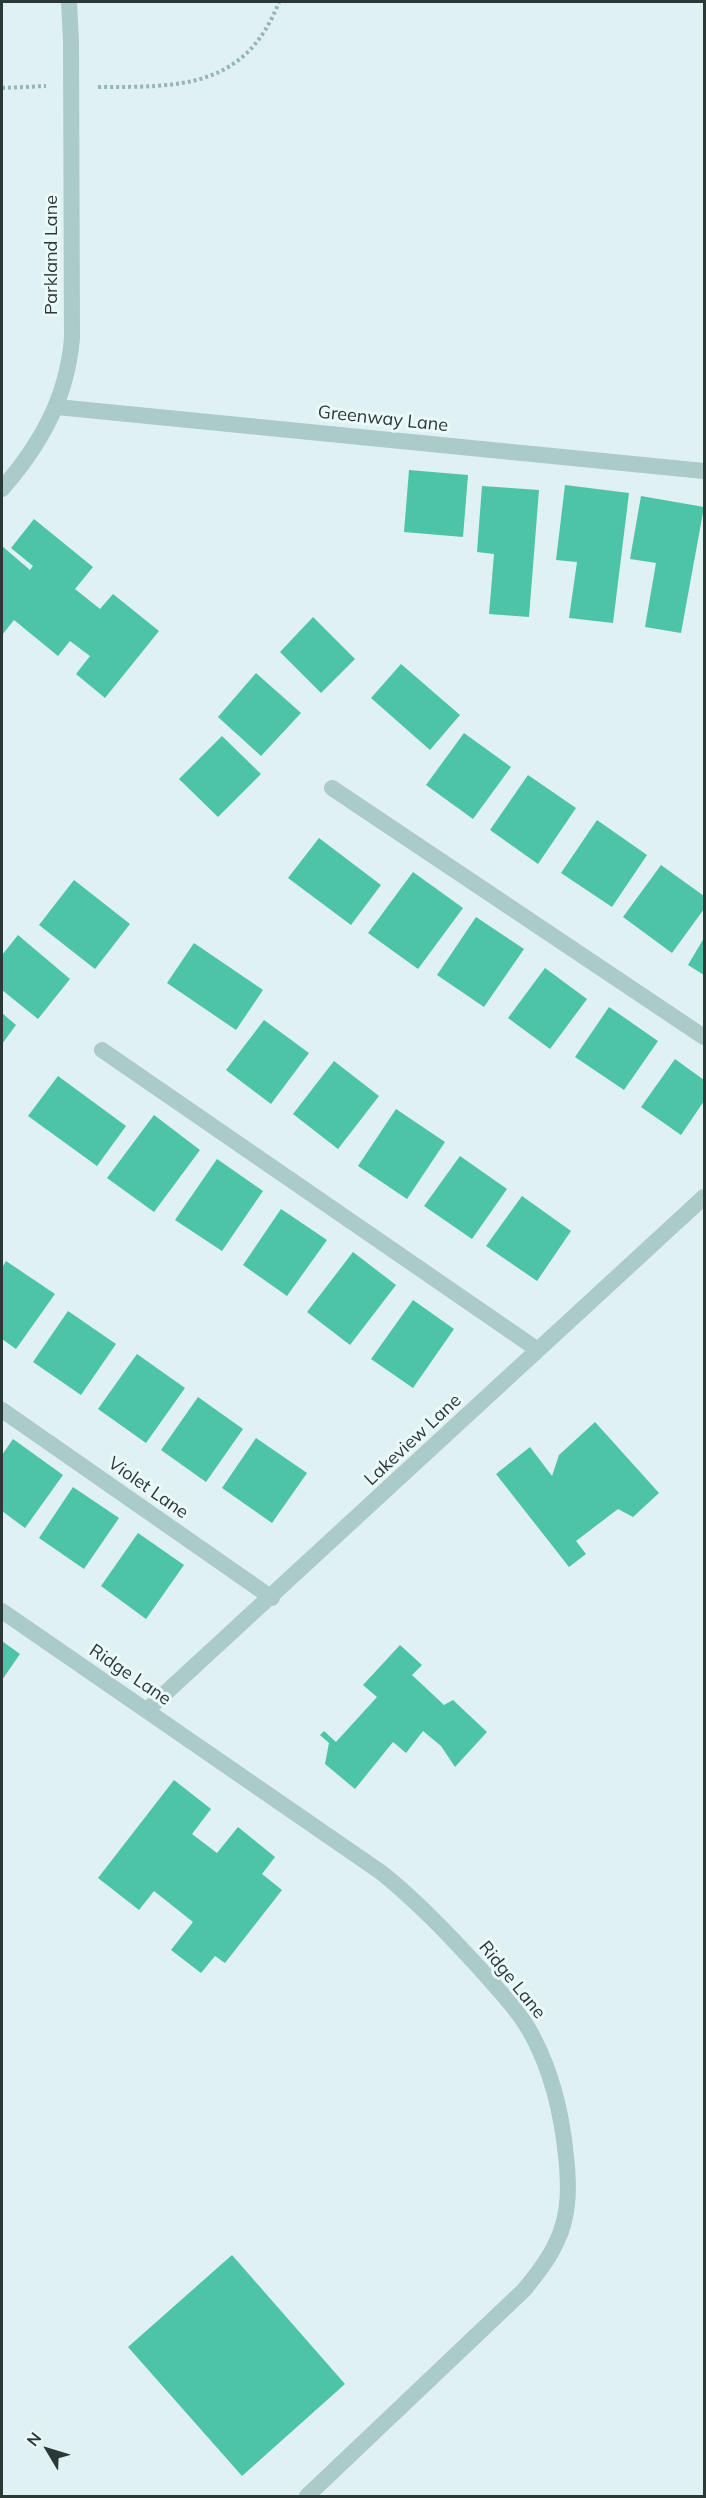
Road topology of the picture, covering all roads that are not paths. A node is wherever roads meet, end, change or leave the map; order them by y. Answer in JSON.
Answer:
{"nodes":[{"id":1,"x":69,"y":2,"type":"edge"},
{"id":2,"x":57,"y":407,"type":"junction"},
{"id":3,"x":705,"y":471,"type":"edge"},
{"id":4,"x":2,"y":489,"type":"edge"},
{"id":5,"x":332,"y":789,"type":"dead end"},
{"id":6,"x":705,"y":1038,"type":"edge"},
{"id":7,"x":102,"y":1050,"type":"dead end"},
{"id":8,"x":705,"y":1197,"type":"edge"},
{"id":9,"x":538,"y":1350,"type":"junction"},
{"id":10,"x":2,"y":1410,"type":"edge"},
{"id":11,"x":272,"y":1598,"type":"junction"},
{"id":12,"x":2,"y":1611,"type":"edge"},
{"id":13,"x":147,"y":1710,"type":"junction"},
{"id":14,"x":307,"y":2496,"type":"edge"}],
"edges":[{"from":1,"to":2,"type":"street","name":"Parkland Lane"},
{"from":2,"to":3,"type":"street","name":"Greenway Lane"},
{"from":2,"to":4,"type":"street","name":"Parkland Lane"},
{"from":5,"to":6,"type":"street"},
{"from":7,"to":9,"type":"street"},
{"from":8,"to":9,"type":"street","name":"Lakeview Lane"},
{"from":9,"to":11,"type":"street","name":"Lakeview Lane"},
{"from":10,"to":11,"type":"street","name":"Violet Lane"},
{"from":11,"to":13,"type":"street","name":"Lakeview Lane"},
{"from":12,"to":13,"type":"street","name":"Ridge Lane"},
{"from":13,"to":14,"type":"street","name":"Ridge Lane"}]}
